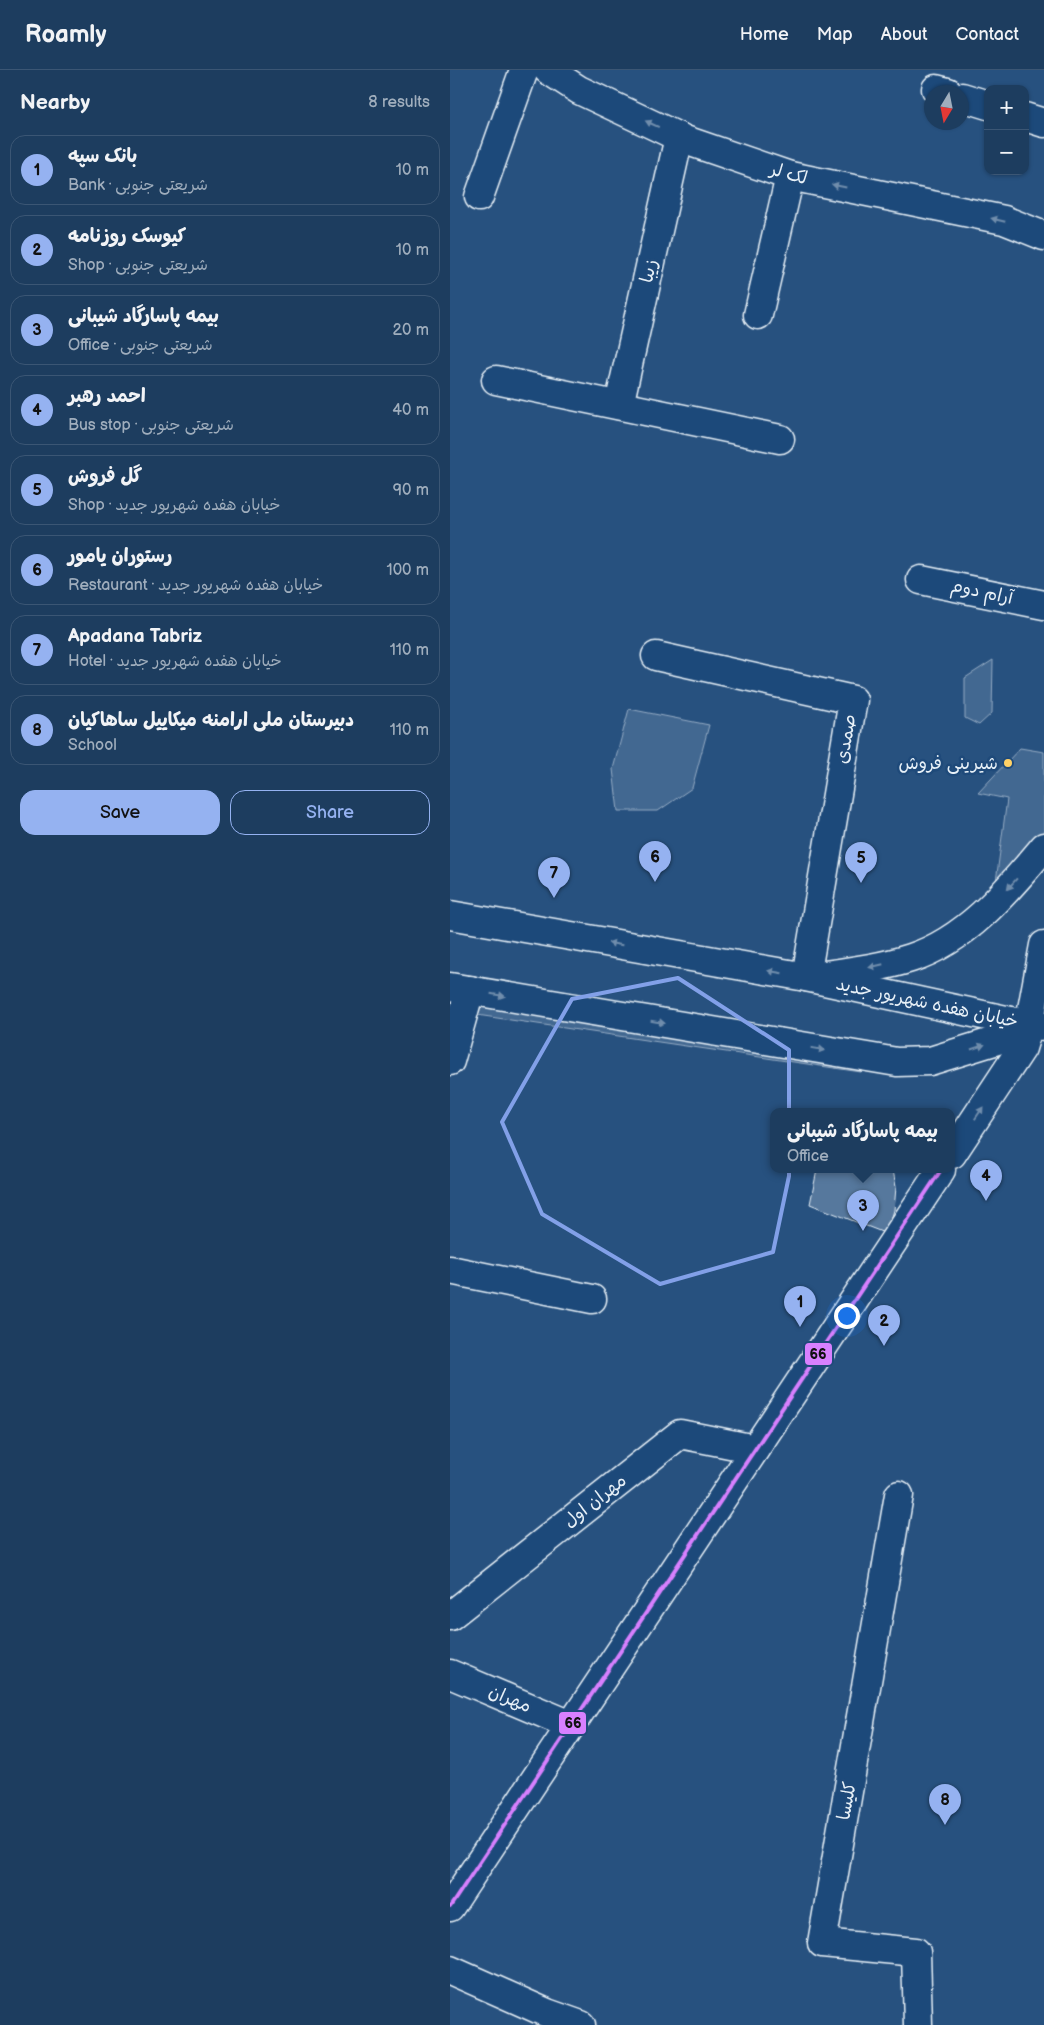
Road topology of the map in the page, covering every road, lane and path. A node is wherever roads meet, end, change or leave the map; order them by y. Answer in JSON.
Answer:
{"nodes":[{"id":1,"x":524,"y":70,"type":"edge"},
{"id":2,"x":556,"y":72,"type":"edge"},
{"id":3,"x":969,"y":99,"type":"edge"},
{"id":4,"x":984,"y":104,"type":"edge"},
{"id":5,"x":1029,"y":118,"type":"edge"},
{"id":6,"x":1044,"y":123,"type":"edge"},
{"id":7,"x":679,"y":137,"type":"junction"},
{"id":8,"x":790,"y":176,"type":"junction"},
{"id":9,"x":479,"y":197,"type":"dead end"},
{"id":10,"x":1044,"y":236,"type":"edge"},
{"id":11,"x":758,"y":315,"type":"dead end"},
{"id":12,"x":496,"y":380,"type":"dead end"},
{"id":13,"x":619,"y":405,"type":"junction"},
{"id":14,"x":780,"y":439,"type":"dead end"},
{"id":15,"x":921,"y":580,"type":"dead end"},
{"id":16,"x":1044,"y":605,"type":"edge"},
{"id":17,"x":656,"y":656,"type":"dead end"},
{"id":18,"x":1044,"y":847,"type":"edge"},
{"id":19,"x":450,"y":915,"type":"edge"},
{"id":20,"x":1044,"y":945,"type":"edge"},
{"id":21,"x":806,"y":978,"type":"junction"},
{"id":22,"x":460,"y":988,"type":"edge"},
{"id":23,"x":1044,"y":990,"type":"edge"},
{"id":24,"x":1036,"y":1025,"type":"edge"},
{"id":25,"x":450,"y":1061,"type":"edge"},
{"id":26,"x":955,"y":1149,"type":"edge"},
{"id":27,"x":939,"y":1173,"type":"edge"},
{"id":28,"x":450,"y":1270,"type":"edge"},
{"id":29,"x":592,"y":1298,"type":"dead end"},
{"id":30,"x":755,"y":1449,"type":"junction"},
{"id":31,"x":900,"y":1495,"type":"dead end"},
{"id":32,"x":450,"y":1616,"type":"edge"},
{"id":33,"x":450,"y":1674,"type":"edge"},
{"id":34,"x":571,"y":1725,"type":"junction"},
{"id":35,"x":450,"y":1907,"type":"edge"},
{"id":36,"x":450,"y":1970,"type":"edge"},
{"id":37,"x":581,"y":2025,"type":"edge"},
{"id":38,"x":918,"y":2025,"type":"edge"}],
"edges":[{"from":1,"to":9,"type":"main road"},
{"from":7,"to":2,"type":"main road","name":"لک لر","one_way":true},
{"from":3,"to":4,"type":"main road"},
{"from":5,"to":6,"type":"main road"},
{"from":7,"to":8,"type":"main road","name":"لک لر"},
{"from":7,"to":13,"type":"main road","name":"زیبا"},
{"from":10,"to":8,"type":"main road","name":"لک لر","one_way":true},
{"from":8,"to":11,"type":"main road"},
{"from":12,"to":13,"type":"main road"},
{"from":13,"to":14,"type":"main road"},
{"from":15,"to":16,"type":"main road","name":"آرام دوم"},
{"from":17,"to":21,"type":"main road","name":"صمدی"},
{"from":18,"to":21,"type":"main road","one_way":true},
{"from":21,"to":19,"type":"main road","name":"خیابان هفده شهریور جدید","one_way":true},
{"from":20,"to":24,"type":"main road"},
{"from":21,"to":24,"type":"main road","name":"خیابان هفده شهریور جدید"},
{"from":22,"to":24,"type":"main road","name":"خیابان هفده شهریور جدید","one_way":true},
{"from":22,"to":25,"type":"main road"},
{"from":23,"to":24,"type":"main road"},
{"from":26,"to":24,"type":"main road","one_way":true},
{"from":27,"to":30,"type":"main road"},
{"from":28,"to":29,"type":"main road"},
{"from":30,"to":32,"type":"main road","name":"مهران اول"},
{"from":30,"to":34,"type":"main road"},
{"from":31,"to":38,"type":"main road","name":"کلیسا"},
{"from":33,"to":34,"type":"main road","name":"مهران"},
{"from":34,"to":35,"type":"main road"},
{"from":36,"to":37,"type":"main road"}]}
